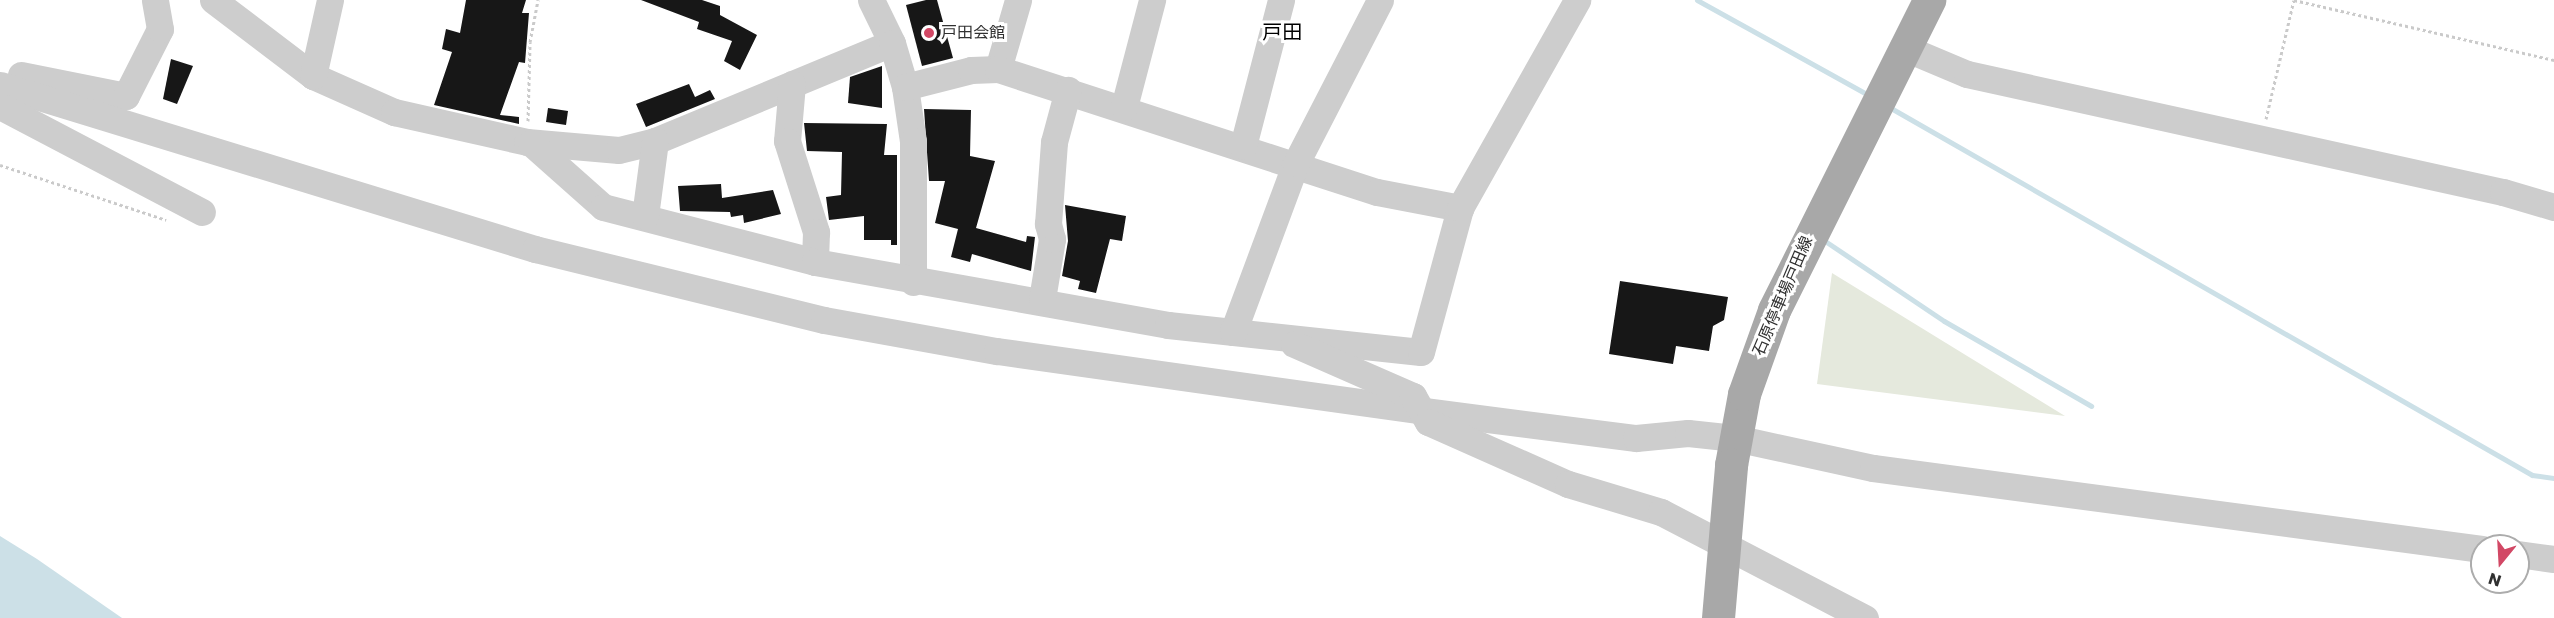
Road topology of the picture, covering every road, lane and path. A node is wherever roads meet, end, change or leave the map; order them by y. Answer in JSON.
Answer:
{"nodes":[{"id":1,"x":155,"y":0,"type":"edge"},
{"id":2,"x":213,"y":0,"type":"edge"},
{"id":3,"x":330,"y":0,"type":"edge"},
{"id":4,"x":538,"y":0,"type":"edge"},
{"id":5,"x":871,"y":0,"type":"edge"},
{"id":6,"x":1018,"y":0,"type":"edge"},
{"id":7,"x":1152,"y":0,"type":"edge"},
{"id":8,"x":1281,"y":0,"type":"edge"},
{"id":9,"x":1380,"y":0,"type":"edge"},
{"id":10,"x":1577,"y":0,"type":"edge"},
{"id":11,"x":1929,"y":0,"type":"edge"},
{"id":12,"x":2294,"y":0,"type":"edge"},
{"id":13,"x":892,"y":43,"type":"junction"},
{"id":14,"x":1905,"y":48,"type":"junction"},
{"id":15,"x":2554,"y":60,"type":"edge"},
{"id":16,"x":998,"y":69,"type":"junction"},
{"id":17,"x":0,"y":71,"type":"edge"},
{"id":18,"x":314,"y":76,"type":"junction"},
{"id":19,"x":792,"y":84,"type":"junction"},
{"id":20,"x":0,"y":85,"type":"edge"},
{"id":21,"x":905,"y":87,"type":"junction"},
{"id":22,"x":1068,"y":90,"type":"junction"},
{"id":23,"x":0,"y":106,"type":"edge"},
{"id":24,"x":1124,"y":107,"type":"junction"},
{"id":25,"x":2262,"y":139,"type":"junction"},
{"id":26,"x":655,"y":141,"type":"junction"},
{"id":27,"x":529,"y":143,"type":"junction"},
{"id":28,"x":1243,"y":146,"type":"junction"},
{"id":29,"x":1296,"y":163,"type":"junction"},
{"id":30,"x":0,"y":165,"type":"edge"},
{"id":31,"x":2554,"y":207,"type":"edge"},
{"id":32,"x":1460,"y":208,"type":"junction"},
{"id":33,"x":202,"y":212,"type":"dead end"},
{"id":34,"x":645,"y":216,"type":"junction"},
{"id":35,"x":177,"y":224,"type":"dead end"},
{"id":36,"x":815,"y":262,"type":"junction"},
{"id":37,"x":912,"y":282,"type":"junction"},
{"id":38,"x":1042,"y":299,"type":"junction"},
{"id":39,"x":1233,"y":332,"type":"junction"},
{"id":40,"x":1285,"y":339,"type":"junction"},
{"id":41,"x":1424,"y":411,"type":"junction"},
{"id":42,"x":1733,"y":451,"type":"junction"},
{"id":43,"x":2470,"y":547,"type":"edge"},
{"id":44,"x":2530,"y":556,"type":"edge"},
{"id":45,"x":2554,"y":559,"type":"edge"},
{"id":46,"x":1718,"y":618,"type":"edge"},
{"id":47,"x":1865,"y":618,"type":"edge"}],
"edges":[{"from":1,"to":17,"type":"street"},
{"from":2,"to":18,"type":"street"},
{"from":3,"to":18,"type":"street"},
{"from":4,"to":27,"type":"path"},
{"from":5,"to":13,"type":"street"},
{"from":6,"to":16,"type":"street"},
{"from":7,"to":24,"type":"street"},
{"from":8,"to":28,"type":"street"},
{"from":9,"to":29,"type":"street"},
{"from":10,"to":32,"type":"street"},
{"from":11,"to":14,"type":"main road","name":"石原停車場戸田線"},
{"from":12,"to":15,"type":"path"},
{"from":12,"to":25,"type":"path"},
{"from":13,"to":19,"type":"street"},
{"from":13,"to":21,"type":"street"},
{"from":14,"to":25,"type":"street"},
{"from":14,"to":42,"type":"main road","name":"石原停車場戸田線"},
{"from":16,"to":21,"type":"street"},
{"from":16,"to":22,"type":"street"},
{"from":18,"to":27,"type":"street"},
{"from":19,"to":26,"type":"street"},
{"from":19,"to":36,"type":"street"},
{"from":20,"to":41,"type":"street"},
{"from":21,"to":37,"type":"street"},
{"from":22,"to":24,"type":"street"},
{"from":22,"to":38,"type":"street"},
{"from":23,"to":33,"type":"street"},
{"from":24,"to":28,"type":"street"},
{"from":25,"to":31,"type":"street"},
{"from":26,"to":27,"type":"street"},
{"from":26,"to":34,"type":"street"},
{"from":27,"to":34,"type":"street"},
{"from":28,"to":29,"type":"street"},
{"from":29,"to":32,"type":"street"},
{"from":29,"to":39,"type":"street"},
{"from":30,"to":35,"type":"path"},
{"from":32,"to":40,"type":"street"},
{"from":34,"to":36,"type":"street"},
{"from":36,"to":37,"type":"street"},
{"from":37,"to":38,"type":"street"},
{"from":38,"to":39,"type":"street"},
{"from":39,"to":40,"type":"street"},
{"from":40,"to":41,"type":"street"},
{"from":41,"to":42,"type":"street"},
{"from":41,"to":47,"type":"street"},
{"from":42,"to":43,"type":"street"},
{"from":42,"to":46,"type":"main road","name":"石原停車場戸田線","bridge":true},
{"from":44,"to":45,"type":"street"}]}
